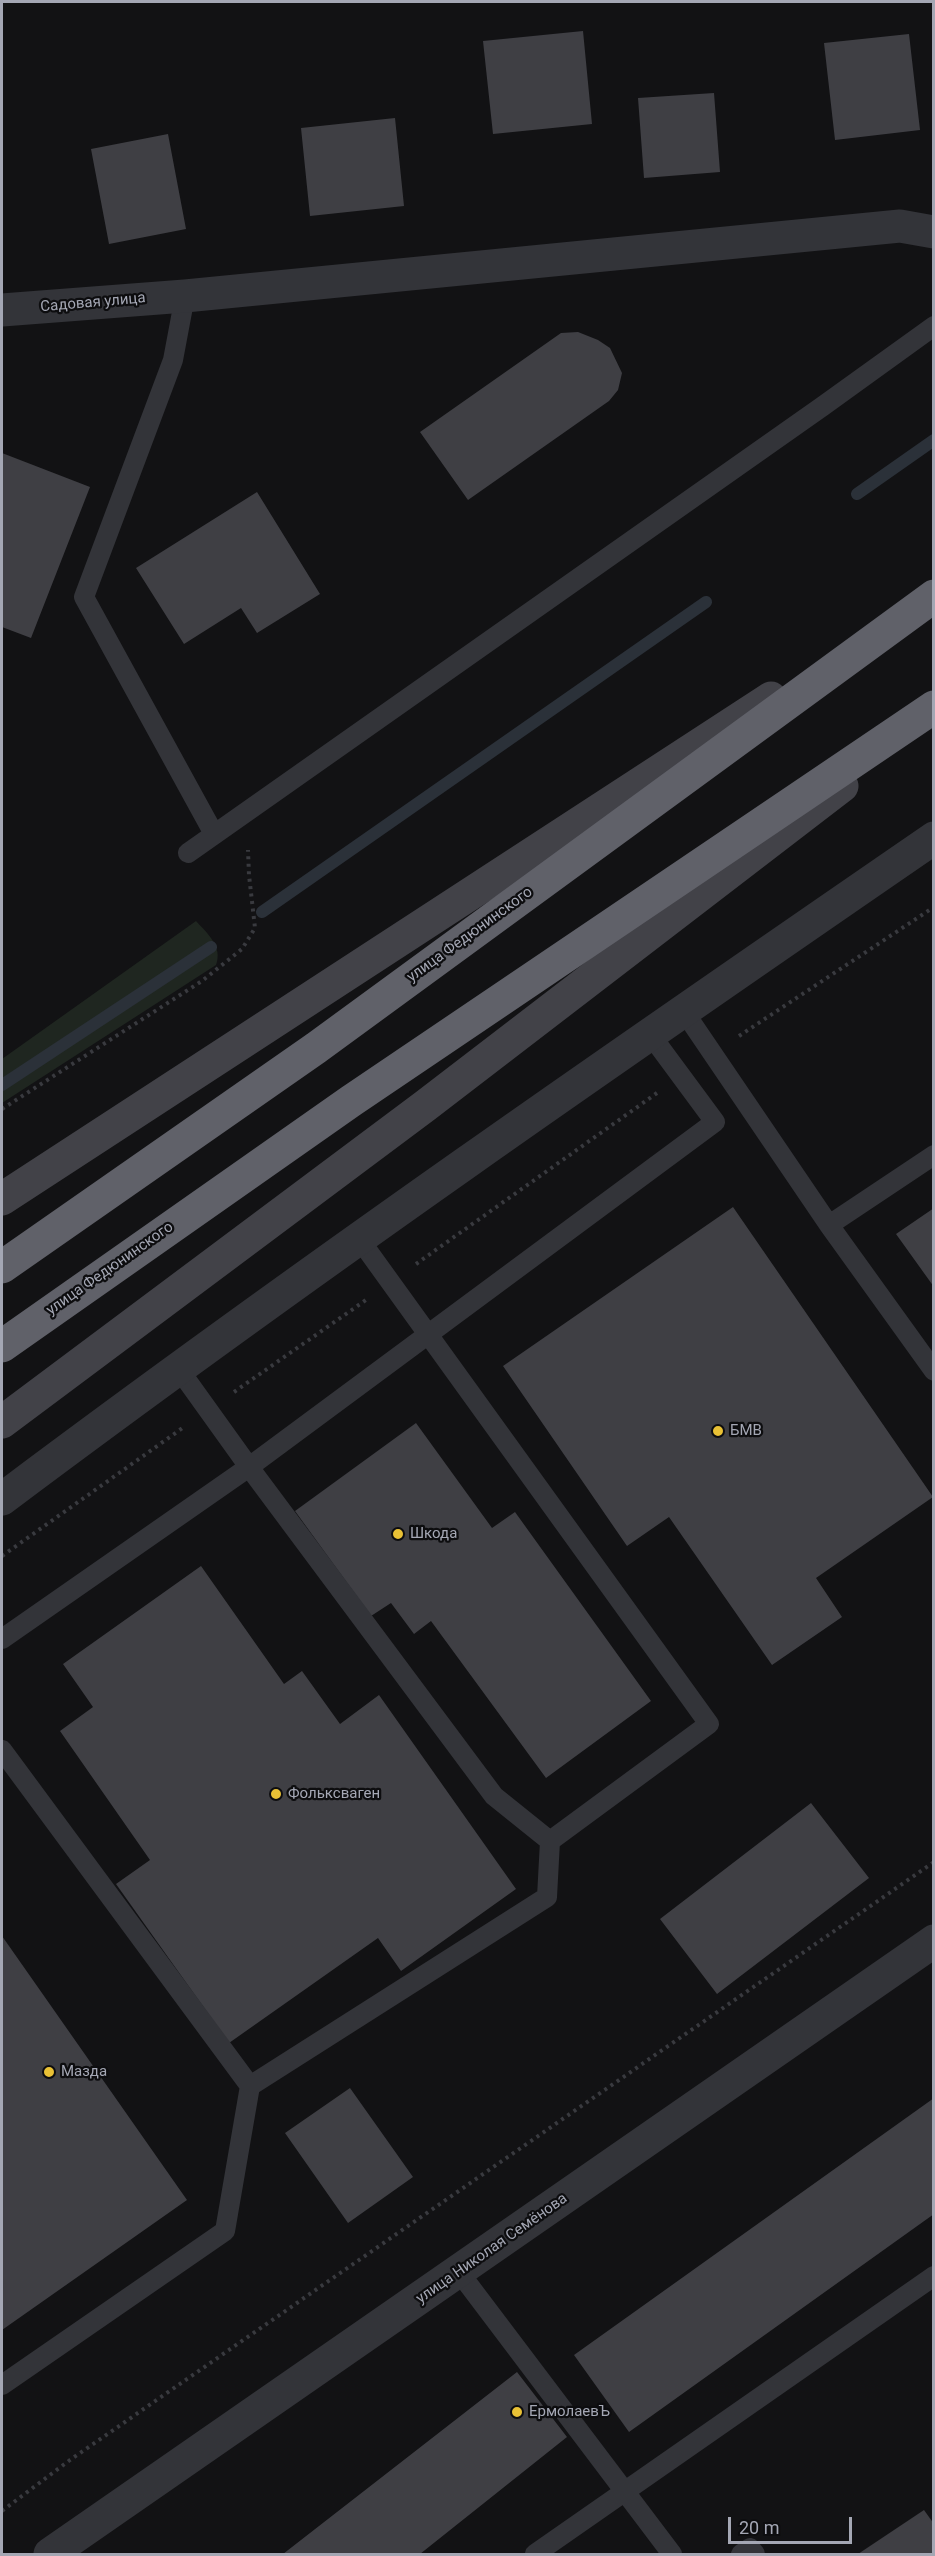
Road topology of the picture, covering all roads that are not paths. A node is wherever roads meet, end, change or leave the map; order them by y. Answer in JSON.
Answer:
{"nodes":[{"id":1,"x":933,"y":232,"type":"edge"},
{"id":2,"x":185,"y":296,"type":"junction"},
{"id":3,"x":2,"y":310,"type":"edge"},
{"id":4,"x":933,"y":326,"type":"edge"},
{"id":5,"x":933,"y":594,"type":"edge"},
{"id":6,"x":933,"y":707,"type":"edge"},
{"id":7,"x":933,"y":716,"type":"edge"},
{"id":8,"x":214,"y":834,"type":"junction"},
{"id":9,"x":933,"y":838,"type":"edge"},
{"id":10,"x":189,"y":853,"type":"dead end"},
{"id":11,"x":683,"y":1010,"type":"junction"},
{"id":12,"x":650,"y":1034,"type":"junction"},
{"id":13,"x":933,"y":1155,"type":"edge"},
{"id":14,"x":2,"y":1199,"type":"edge"},
{"id":15,"x":829,"y":1225,"type":"junction"},
{"id":16,"x":360,"y":1240,"type":"junction"},
{"id":17,"x":2,"y":1267,"type":"edge"},
{"id":18,"x":427,"y":1335,"type":"junction"},
{"id":19,"x":2,"y":1346,"type":"edge"},
{"id":20,"x":178,"y":1368,"type":"junction"},
{"id":21,"x":933,"y":1371,"type":"edge"},
{"id":22,"x":2,"y":1422,"type":"edge"},
{"id":23,"x":249,"y":1467,"type":"junction"},
{"id":24,"x":2,"y":1498,"type":"edge"},
{"id":25,"x":2,"y":1639,"type":"edge"},
{"id":26,"x":2,"y":1750,"type":"edge"},
{"id":27,"x":550,"y":1840,"type":"junction"},
{"id":28,"x":933,"y":1941,"type":"edge"},
{"id":29,"x":250,"y":2086,"type":"junction"},
{"id":30,"x":459,"y":2272,"type":"junction"},
{"id":31,"x":933,"y":2276,"type":"edge"},
{"id":32,"x":2,"y":2385,"type":"edge"},
{"id":33,"x":625,"y":2492,"type":"junction"},
{"id":34,"x":50,"y":2554,"type":"edge"},
{"id":35,"x":535,"y":2554,"type":"edge"},
{"id":36,"x":672,"y":2554,"type":"edge"},
{"id":37,"x":741,"y":2554,"type":"edge"},
{"id":38,"x":755,"y":2554,"type":"edge"}],
"edges":[{"from":1,"to":2,"type":"street","name":"Садовая улица"},
{"from":2,"to":3,"type":"street","name":"Садовая улица"},
{"from":2,"to":8,"type":"lane"},
{"from":4,"to":8,"type":"lane"},
{"from":5,"to":14,"type":"main road"},
{"from":5,"to":17,"type":"highway","name":"улица Федюнинского"},
{"from":6,"to":19,"type":"highway","name":"улица Федюнинского"},
{"from":7,"to":22,"type":"main road"},
{"from":8,"to":10,"type":"lane"},
{"from":9,"to":11,"type":"street"},
{"from":11,"to":12,"type":"street"},
{"from":11,"to":15,"type":"lane"},
{"from":12,"to":16,"type":"street"},
{"from":12,"to":18,"type":"lane"},
{"from":13,"to":15,"type":"lane"},
{"from":15,"to":21,"type":"lane"},
{"from":16,"to":18,"type":"lane"},
{"from":16,"to":20,"type":"street"},
{"from":18,"to":23,"type":"lane"},
{"from":18,"to":27,"type":"lane"},
{"from":20,"to":23,"type":"lane"},
{"from":20,"to":24,"type":"street"},
{"from":23,"to":25,"type":"lane"},
{"from":23,"to":27,"type":"lane"},
{"from":26,"to":29,"type":"lane"},
{"from":27,"to":29,"type":"lane"},
{"from":28,"to":30,"type":"street","name":"улица Николая Семёнова"},
{"from":29,"to":32,"type":"lane"},
{"from":30,"to":33,"type":"lane"},
{"from":30,"to":34,"type":"street","name":"улица Николая Семёнова"},
{"from":31,"to":33,"type":"lane"},
{"from":33,"to":35,"type":"lane"},
{"from":33,"to":36,"type":"lane"},
{"from":37,"to":38,"type":"lane"}]}
